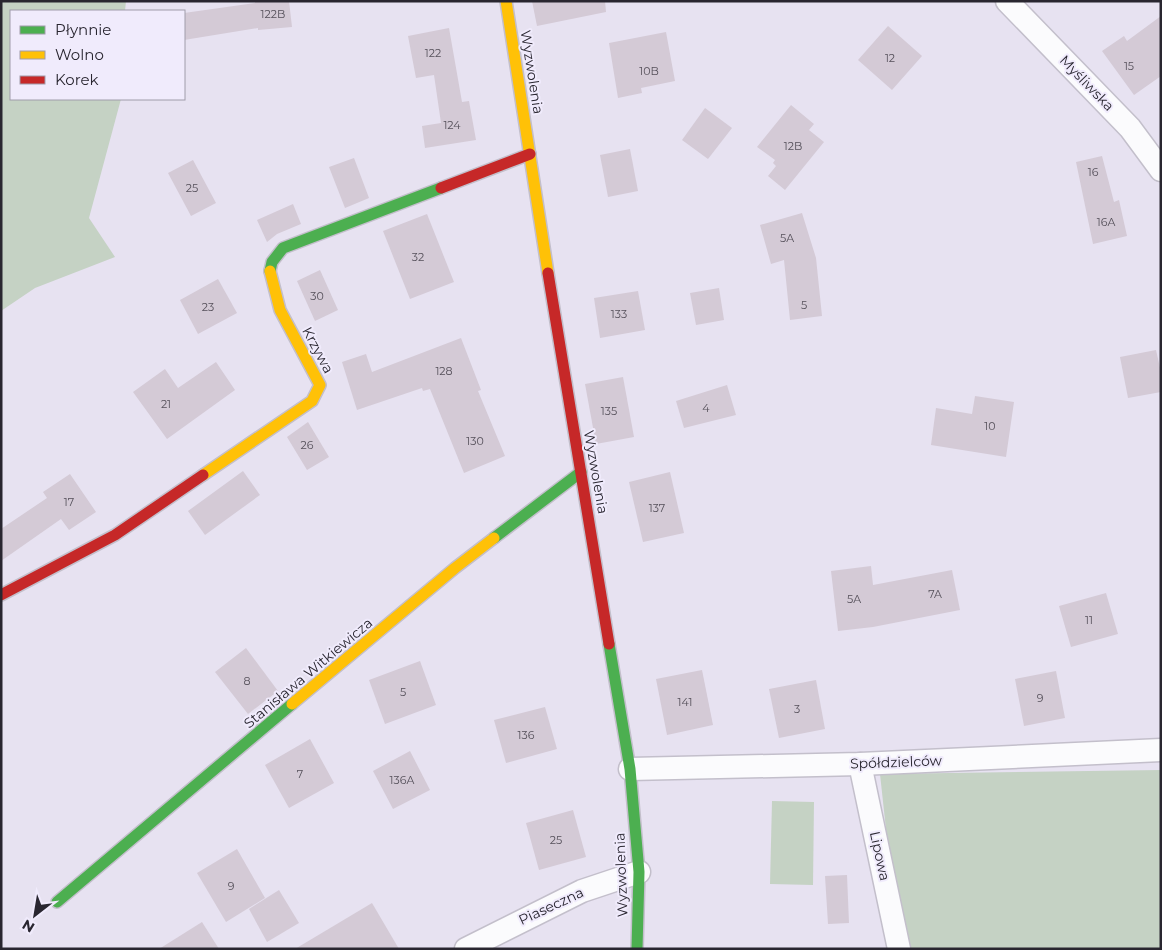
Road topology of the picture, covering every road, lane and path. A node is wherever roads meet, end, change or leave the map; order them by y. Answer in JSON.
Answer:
{"nodes":[{"id":1,"x":506,"y":1,"type":"edge"},
{"id":2,"x":1007,"y":1,"type":"edge"},
{"id":3,"x":530,"y":154,"type":"junction"},
{"id":4,"x":1161,"y":170,"type":"edge"},
{"id":5,"x":581,"y":472,"type":"junction"},
{"id":6,"x":1,"y":595,"type":"edge"},
{"id":7,"x":1161,"y":750,"type":"edge"},
{"id":8,"x":860,"y":764,"type":"junction"},
{"id":9,"x":630,"y":770,"type":"junction"},
{"id":10,"x":639,"y":872,"type":"junction"},
{"id":11,"x":57,"y":902,"type":"dead end"},
{"id":12,"x":466,"y":949,"type":"edge"},
{"id":13,"x":637,"y":949,"type":"edge"},
{"id":14,"x":899,"y":949,"type":"edge"}],
"edges":[{"from":1,"to":3,"type":"street","name":"Wyzwolenia"},
{"from":2,"to":4,"type":"street","name":"Myśliwska"},
{"from":3,"to":5,"type":"street","name":"Wyzwolenia"},
{"from":3,"to":6,"type":"street","name":"Krzywa"},
{"from":5,"to":9,"type":"street","name":"Wyzwolenia"},
{"from":5,"to":11,"type":"street","name":"Stanisława Witkiewicza"},
{"from":7,"to":8,"type":"street","name":"Spółdzielców"},
{"from":8,"to":9,"type":"street","name":"Spółdzielców"},
{"from":8,"to":14,"type":"street","name":"Lipowa"},
{"from":9,"to":10,"type":"street","name":"Wyzwolenia"},
{"from":10,"to":12,"type":"street","name":"Piaseczna"},
{"from":10,"to":13,"type":"street","name":"Wyzwolenia"}]}
